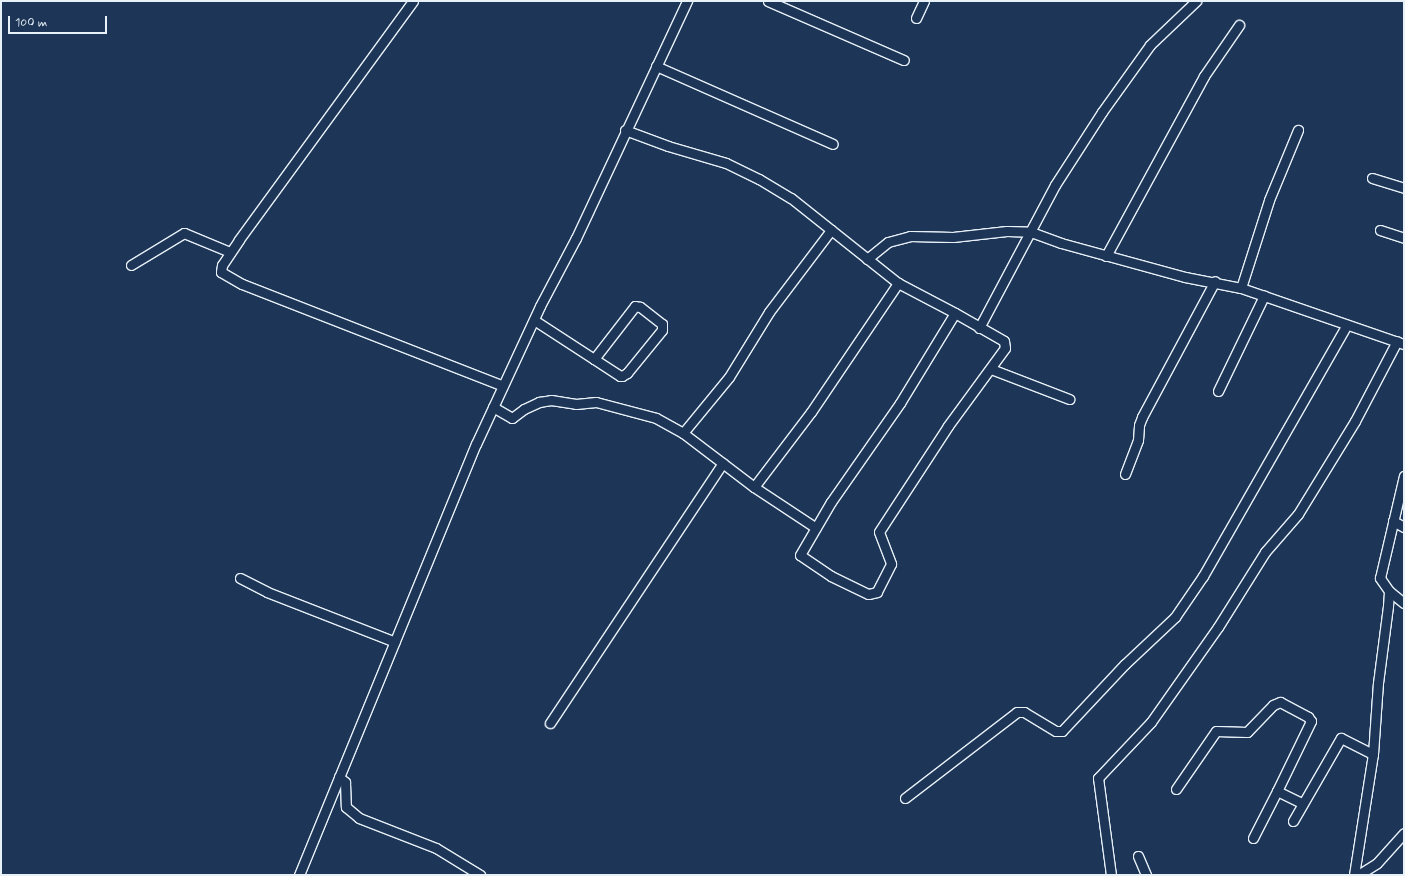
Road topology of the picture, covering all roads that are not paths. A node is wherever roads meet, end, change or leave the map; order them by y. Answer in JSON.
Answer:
{"nodes":[{"id":1,"x":413,"y":1,"type":"edge"},
{"id":2,"x":687,"y":1,"type":"edge"},
{"id":3,"x":768,"y":1,"type":"edge"},
{"id":4,"x":924,"y":1,"type":"edge"},
{"id":5,"x":1196,"y":1,"type":"edge"},
{"id":6,"x":916,"y":18,"type":"dead end"},
{"id":7,"x":1239,"y":25,"type":"dead end"},
{"id":8,"x":904,"y":60,"type":"dead end"},
{"id":9,"x":656,"y":66,"type":"junction"},
{"id":10,"x":626,"y":130,"type":"junction"},
{"id":11,"x":1298,"y":130,"type":"dead end"},
{"id":12,"x":833,"y":144,"type":"dead end"},
{"id":13,"x":1372,"y":178,"type":"dead end"},
{"id":14,"x":1404,"y":188,"type":"edge"},
{"id":15,"x":831,"y":230,"type":"junction"},
{"id":16,"x":1380,"y":230,"type":"dead end"},
{"id":17,"x":1031,"y":232,"type":"junction"},
{"id":18,"x":1404,"y":238,"type":"edge"},
{"id":19,"x":230,"y":252,"type":"junction"},
{"id":20,"x":1106,"y":256,"type":"junction"},
{"id":21,"x":867,"y":259,"type":"junction"},
{"id":22,"x":131,"y":265,"type":"dead end"},
{"id":23,"x":1215,"y":281,"type":"junction"},
{"id":24,"x":898,"y":283,"type":"junction"},
{"id":25,"x":1241,"y":288,"type":"junction"},
{"id":26,"x":1264,"y":296,"type":"junction"},
{"id":27,"x":955,"y":313,"type":"junction"},
{"id":28,"x":534,"y":320,"type":"junction"},
{"id":29,"x":1347,"y":325,"type":"junction"},
{"id":30,"x":979,"y":328,"type":"junction"},
{"id":31,"x":1400,"y":343,"type":"edge"},
{"id":32,"x":594,"y":359,"type":"junction"},
{"id":33,"x":991,"y":369,"type":"junction"},
{"id":34,"x":503,"y":386,"type":"junction"},
{"id":35,"x":1218,"y":391,"type":"dead end"},
{"id":36,"x":1069,"y":399,"type":"dead end"},
{"id":37,"x":493,"y":407,"type":"junction"},
{"id":38,"x":683,"y":433,"type":"junction"},
{"id":39,"x":723,"y":463,"type":"junction"},
{"id":40,"x":1125,"y":474,"type":"dead end"},
{"id":41,"x":1404,"y":476,"type":"edge"},
{"id":42,"x":754,"y":487,"type":"junction"},
{"id":43,"x":1392,"y":521,"type":"junction"},
{"id":44,"x":1404,"y":527,"type":"edge"},
{"id":45,"x":816,"y":528,"type":"junction"},
{"id":46,"x":240,"y":578,"type":"dead end"},
{"id":47,"x":1389,"y":591,"type":"junction"},
{"id":48,"x":1404,"y":603,"type":"edge"},
{"id":49,"x":395,"y":642,"type":"junction"},
{"id":50,"x":550,"y":723,"type":"dead end"},
{"id":51,"x":1373,"y":754,"type":"junction"},
{"id":52,"x":339,"y":777,"type":"junction"},
{"id":53,"x":1176,"y":789,"type":"dead end"},
{"id":54,"x":1277,"y":791,"type":"junction"},
{"id":55,"x":905,"y":798,"type":"dead end"},
{"id":56,"x":1302,"y":803,"type":"junction"},
{"id":57,"x":1293,"y":821,"type":"dead end"},
{"id":58,"x":1404,"y":833,"type":"edge"},
{"id":59,"x":1253,"y":838,"type":"dead end"},
{"id":60,"x":1138,"y":856,"type":"dead end"},
{"id":61,"x":299,"y":875,"type":"edge"},
{"id":62,"x":480,"y":875,"type":"edge"},
{"id":63,"x":1111,"y":875,"type":"edge"},
{"id":64,"x":1146,"y":875,"type":"edge"},
{"id":65,"x":1354,"y":875,"type":"edge"},
{"id":66,"x":1358,"y":875,"type":"edge"}],
"edges":[{"from":1,"to":19,"type":"street"},
{"from":2,"to":9,"type":"street"},
{"from":3,"to":8,"type":"street"},
{"from":4,"to":6,"type":"street"},
{"from":5,"to":17,"type":"street"},
{"from":7,"to":20,"type":"street"},
{"from":9,"to":10,"type":"street"},
{"from":9,"to":12,"type":"street"},
{"from":10,"to":15,"type":"street"},
{"from":10,"to":28,"type":"street"},
{"from":11,"to":25,"type":"street"},
{"from":13,"to":14,"type":"street"},
{"from":15,"to":21,"type":"street"},
{"from":15,"to":38,"type":"street"},
{"from":16,"to":18,"type":"street"},
{"from":17,"to":20,"type":"street"},
{"from":17,"to":21,"type":"street"},
{"from":17,"to":30,"type":"street"},
{"from":19,"to":22,"type":"street"},
{"from":19,"to":34,"type":"street"},
{"from":20,"to":23,"type":"street"},
{"from":21,"to":24,"type":"street"},
{"from":23,"to":25,"type":"street"},
{"from":23,"to":40,"type":"street"},
{"from":24,"to":27,"type":"street"},
{"from":24,"to":42,"type":"street"},
{"from":25,"to":26,"type":"street"},
{"from":26,"to":29,"type":"street"},
{"from":26,"to":35,"type":"street"},
{"from":27,"to":30,"type":"street"},
{"from":27,"to":45,"type":"street"},
{"from":28,"to":32,"type":"street"},
{"from":28,"to":34,"type":"street"},
{"from":29,"to":31,"type":"street"},
{"from":29,"to":55,"type":"street"},
{"from":30,"to":33,"type":"street"},
{"from":31,"to":63,"type":"street"},
{"from":32,"to":32,"type":"street"},
{"from":33,"to":36,"type":"street"},
{"from":33,"to":45,"type":"street"},
{"from":34,"to":37,"type":"street"},
{"from":37,"to":38,"type":"street"},
{"from":37,"to":49,"type":"street"},
{"from":38,"to":39,"type":"street"},
{"from":39,"to":42,"type":"street"},
{"from":39,"to":50,"type":"street"},
{"from":41,"to":43,"type":"street"},
{"from":42,"to":45,"type":"street"},
{"from":43,"to":44,"type":"street"},
{"from":43,"to":47,"type":"street"},
{"from":46,"to":49,"type":"street"},
{"from":47,"to":48,"type":"street"},
{"from":47,"to":51,"type":"street"},
{"from":49,"to":52,"type":"street"},
{"from":51,"to":56,"type":"street"},
{"from":51,"to":65,"type":"street"},
{"from":52,"to":61,"type":"street"},
{"from":52,"to":62,"type":"street"},
{"from":53,"to":54,"type":"street"},
{"from":54,"to":56,"type":"street"},
{"from":54,"to":59,"type":"street"},
{"from":56,"to":57,"type":"street"},
{"from":58,"to":66,"type":"street"},
{"from":60,"to":64,"type":"street"}]}
